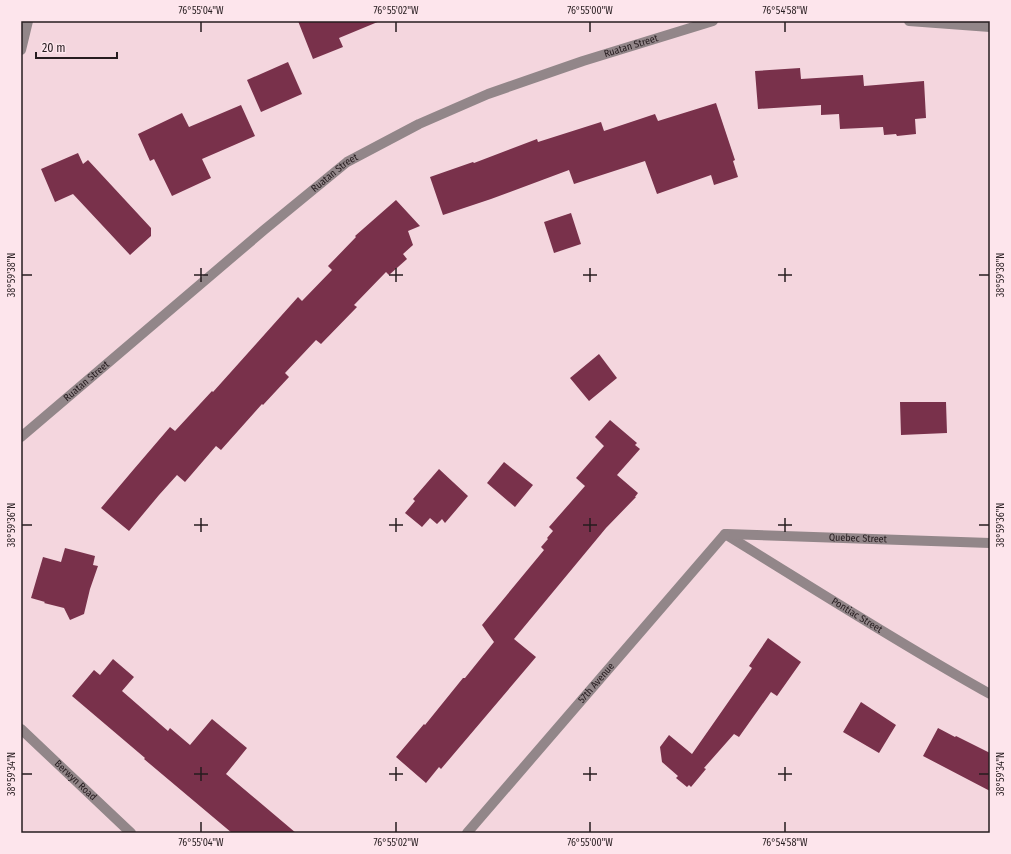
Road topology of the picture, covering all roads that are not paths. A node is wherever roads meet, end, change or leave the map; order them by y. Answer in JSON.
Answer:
{"nodes":[{"id":1,"x":28,"y":21,"type":"edge"},
{"id":2,"x":713,"y":21,"type":"edge"},
{"id":3,"x":909,"y":21,"type":"edge"},
{"id":4,"x":990,"y":27,"type":"edge"},
{"id":5,"x":21,"y":50,"type":"edge"},
{"id":6,"x":21,"y":437,"type":"edge"},
{"id":7,"x":725,"y":534,"type":"junction"},
{"id":8,"x":990,"y":544,"type":"edge"},
{"id":9,"x":990,"y":694,"type":"edge"},
{"id":10,"x":21,"y":729,"type":"edge"},
{"id":11,"x":130,"y":833,"type":"edge"},
{"id":12,"x":467,"y":833,"type":"edge"}],
"edges":[{"from":1,"to":5,"type":"street"},
{"from":2,"to":6,"type":"street","name":"Ruatan Street"},
{"from":3,"to":4,"type":"street"},
{"from":7,"to":8,"type":"street","name":"Quebec Street"},
{"from":7,"to":9,"type":"street","name":"Pontiac Street"},
{"from":7,"to":12,"type":"street","name":"57th Avenue"},
{"from":10,"to":11,"type":"street","name":"Berwyn Road"}]}
